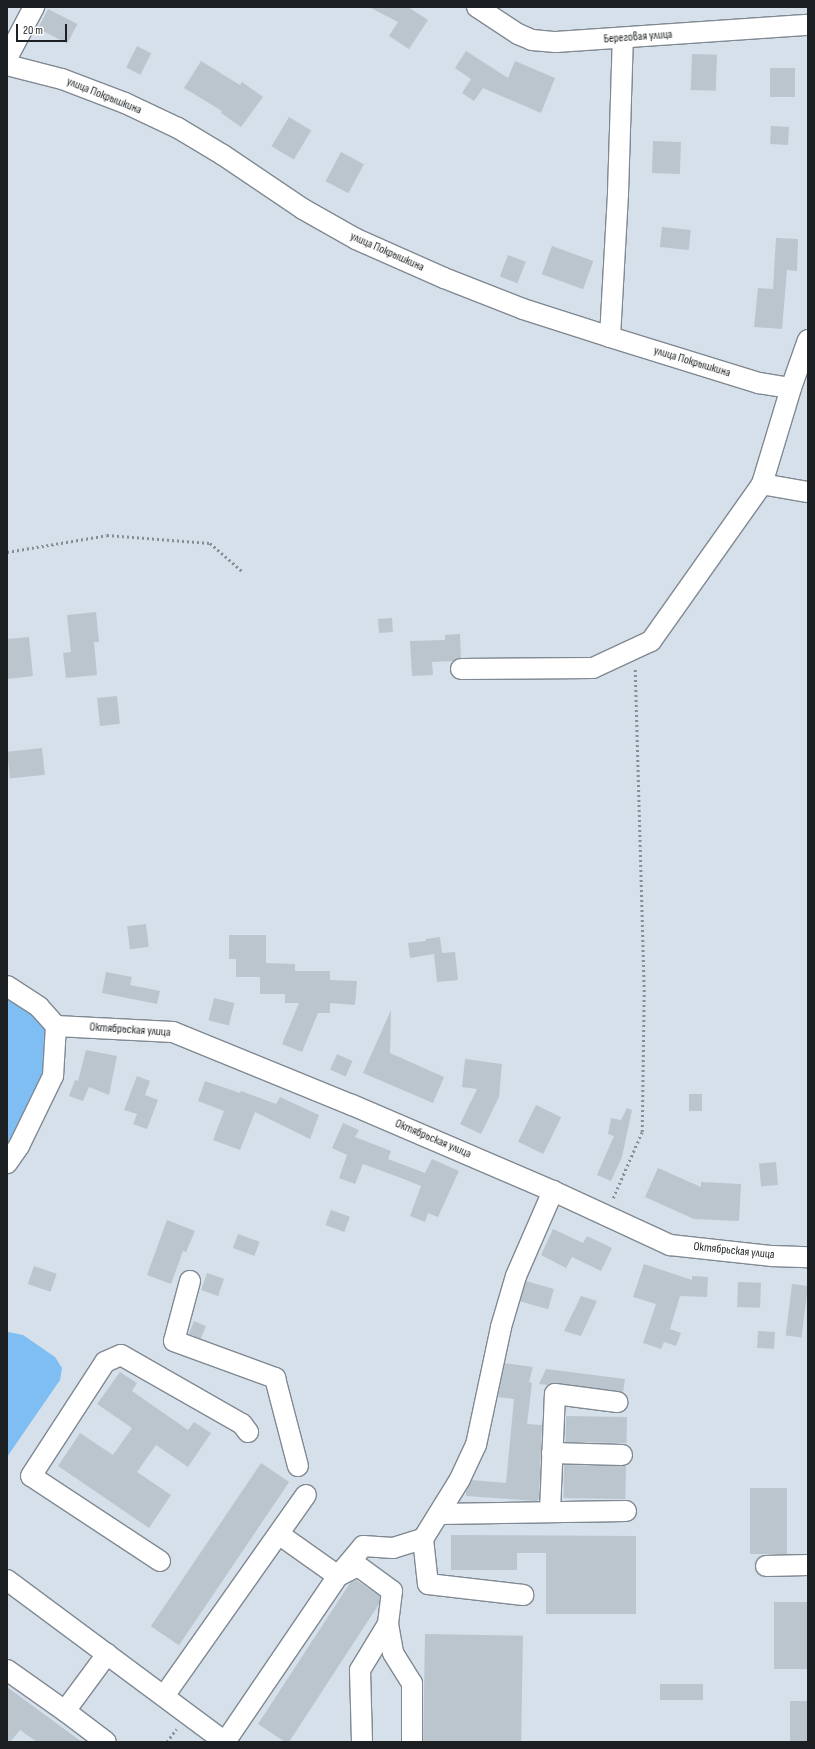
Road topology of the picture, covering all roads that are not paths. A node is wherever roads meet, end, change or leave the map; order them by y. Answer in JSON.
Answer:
{"nodes":[{"id":1,"x":34,"y":7,"type":"edge"},
{"id":2,"x":477,"y":7,"type":"edge"},
{"id":3,"x":808,"y":24,"type":"edge"},
{"id":4,"x":623,"y":38,"type":"junction"},
{"id":5,"x":7,"y":58,"type":"edge"},
{"id":6,"x":7,"y":65,"type":"edge"},
{"id":7,"x":610,"y":337,"type":"junction"},
{"id":8,"x":808,"y":340,"type":"edge"},
{"id":9,"x":790,"y":388,"type":"junction"},
{"id":10,"x":762,"y":484,"type":"junction"},
{"id":11,"x":808,"y":492,"type":"edge"},
{"id":12,"x":460,"y":669,"type":"dead end"},
{"id":13,"x":7,"y":986,"type":"edge"},
{"id":14,"x":56,"y":1026,"type":"junction"},
{"id":15,"x":8,"y":1158,"type":"edge"},
{"id":16,"x":554,"y":1191,"type":"junction"},
{"id":17,"x":808,"y":1257,"type":"edge"},
{"id":18,"x":190,"y":1281,"type":"dead end"},
{"id":19,"x":617,"y":1402,"type":"dead end"},
{"id":20,"x":248,"y":1432,"type":"dead end"},
{"id":21,"x":552,"y":1453,"type":"junction"},
{"id":22,"x":622,"y":1455,"type":"dead end"},
{"id":23,"x":298,"y":1466,"type":"dead end"},
{"id":24,"x":306,"y":1495,"type":"dead end"},
{"id":25,"x":550,"y":1512,"type":"junction"},
{"id":26,"x":626,"y":1512,"type":"dead end"},
{"id":27,"x":439,"y":1514,"type":"junction"},
{"id":28,"x":280,"y":1535,"type":"junction"},
{"id":29,"x":423,"y":1539,"type":"junction"},
{"id":30,"x":160,"y":1561,"type":"dead end"},
{"id":31,"x":808,"y":1565,"type":"edge"},
{"id":32,"x":766,"y":1566,"type":"dead end"},
{"id":33,"x":338,"y":1576,"type":"junction"},
{"id":34,"x":7,"y":1580,"type":"edge"},
{"id":35,"x":523,"y":1595,"type":"dead end"},
{"id":36,"x":388,"y":1624,"type":"junction"},
{"id":37,"x":107,"y":1654,"type":"junction"},
{"id":38,"x":7,"y":1670,"type":"edge"},
{"id":39,"x":164,"y":1696,"type":"junction"},
{"id":40,"x":65,"y":1711,"type":"junction"},
{"id":41,"x":106,"y":1742,"type":"edge"},
{"id":42,"x":226,"y":1742,"type":"edge"},
{"id":43,"x":362,"y":1742,"type":"edge"},
{"id":44,"x":412,"y":1742,"type":"edge"}],
"edges":[{"from":1,"to":5,"type":"street"},
{"from":2,"to":4,"type":"street","name":"Береговая улица"},
{"from":3,"to":4,"type":"street","name":"Береговая улица"},
{"from":4,"to":7,"type":"street"},
{"from":6,"to":7,"type":"street","name":"улица Покрышкина"},
{"from":7,"to":9,"type":"street","name":"улица Покрышкина"},
{"from":8,"to":9,"type":"street"},
{"from":9,"to":10,"type":"street"},
{"from":10,"to":11,"type":"street"},
{"from":10,"to":12,"type":"street"},
{"from":13,"to":14,"type":"street"},
{"from":14,"to":15,"type":"street"},
{"from":14,"to":16,"type":"street","name":"Октябрьская улица"},
{"from":16,"to":17,"type":"street","name":"Октябрьская улица"},
{"from":16,"to":27,"type":"street"},
{"from":18,"to":23,"type":"street"},
{"from":19,"to":21,"type":"street"},
{"from":20,"to":30,"type":"street"},
{"from":21,"to":22,"type":"street"},
{"from":21,"to":25,"type":"street"},
{"from":24,"to":28,"type":"street"},
{"from":25,"to":26,"type":"street"},
{"from":25,"to":27,"type":"street"},
{"from":27,"to":29,"type":"street"},
{"from":28,"to":33,"type":"street"},
{"from":28,"to":39,"type":"street"},
{"from":29,"to":33,"type":"street"},
{"from":29,"to":35,"type":"street"},
{"from":31,"to":32,"type":"street"},
{"from":33,"to":36,"type":"street"},
{"from":33,"to":42,"type":"street"},
{"from":34,"to":37,"type":"street"},
{"from":36,"to":43,"type":"street"},
{"from":36,"to":44,"type":"street"},
{"from":37,"to":39,"type":"street"},
{"from":37,"to":40,"type":"street"},
{"from":38,"to":40,"type":"street"},
{"from":39,"to":42,"type":"street"},
{"from":40,"to":41,"type":"street"}]}
